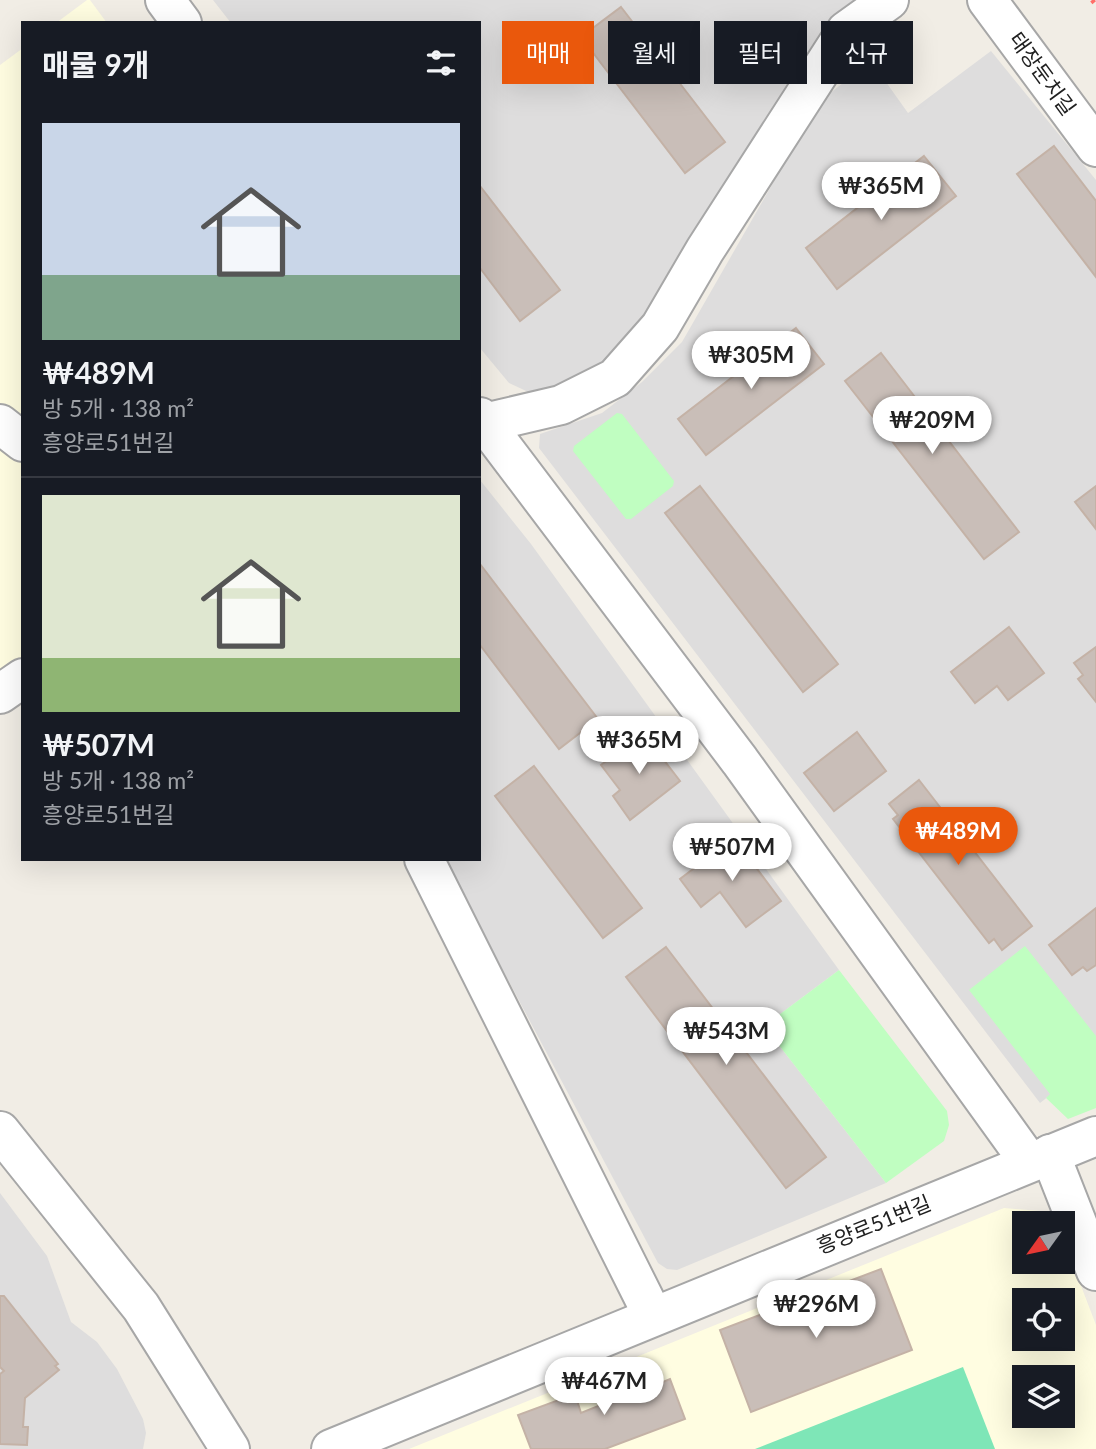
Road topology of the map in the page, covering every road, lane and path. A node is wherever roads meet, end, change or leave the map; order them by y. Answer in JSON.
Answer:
{"nodes":[{"id":1,"x":164,"y":0,"type":"edge"},
{"id":2,"x":889,"y":0,"type":"edge"},
{"id":3,"x":987,"y":0,"type":"edge"},
{"id":4,"x":1092,"y":0,"type":"edge"},
{"id":5,"x":1096,"y":5,"type":"edge"},
{"id":6,"x":180,"y":21,"type":"edge"},
{"id":7,"x":1096,"y":147,"type":"edge"},
{"id":8,"x":481,"y":421,"type":"edge"},
{"id":9,"x":0,"y":424,"type":"edge"},
{"id":10,"x":21,"y":440,"type":"edge"},
{"id":11,"x":21,"y":679,"type":"edge"},
{"id":12,"x":0,"y":694,"type":"edge"},
{"id":13,"x":425,"y":861,"type":"edge"},
{"id":14,"x":0,"y":1131,"type":"edge"},
{"id":15,"x":1096,"y":1136,"type":"edge"},
{"id":16,"x":1039,"y":1158,"type":"junction"},
{"id":17,"x":1096,"y":1271,"type":"edge"},
{"id":18,"x":653,"y":1316,"type":"junction"},
{"id":19,"x":230,"y":1449,"type":"edge"},
{"id":20,"x":331,"y":1449,"type":"edge"}],
"edges":[{"from":1,"to":6,"type":"street"},
{"from":2,"to":8,"type":"street"},
{"from":3,"to":7,"type":"street","name":"태장둔치길"},
{"from":4,"to":5,"type":"path"},
{"from":8,"to":16,"type":"street"},
{"from":9,"to":10,"type":"street"},
{"from":11,"to":12,"type":"street"},
{"from":13,"to":18,"type":"street"},
{"from":14,"to":19,"type":"street"},
{"from":15,"to":16,"type":"street","name":"흥양로51번길"},
{"from":16,"to":17,"type":"street"},
{"from":16,"to":18,"type":"street","name":"흥양로51번길"},
{"from":18,"to":20,"type":"street","name":"흥양로51번길"}]}
